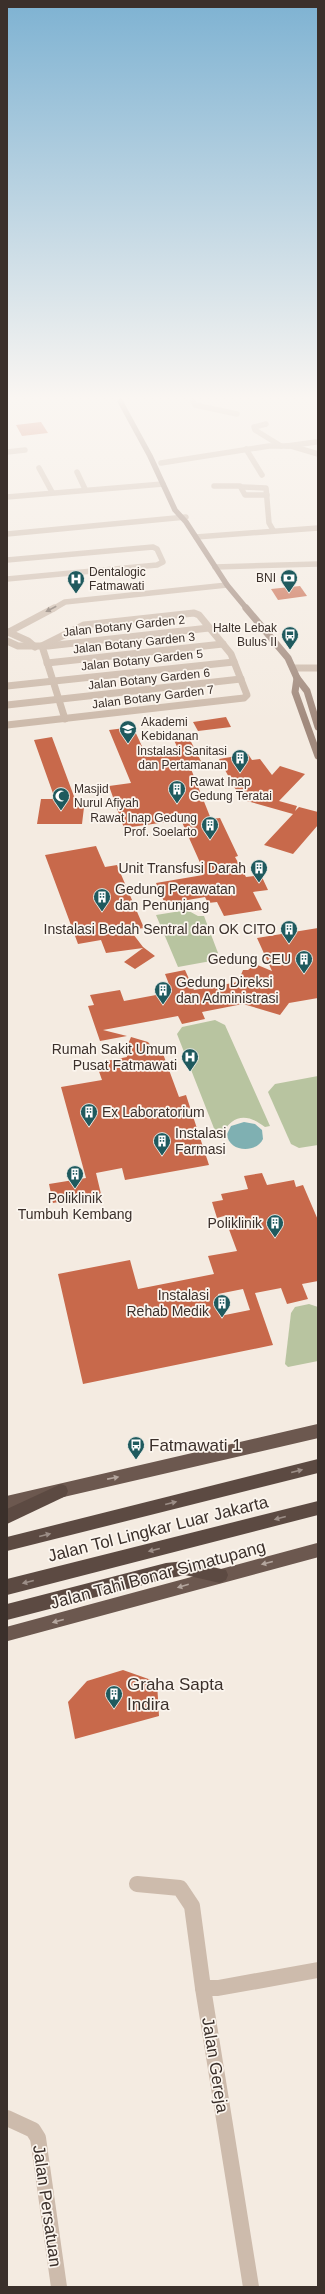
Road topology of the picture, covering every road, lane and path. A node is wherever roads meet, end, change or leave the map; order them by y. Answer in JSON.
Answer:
{"nodes":[{"id":1,"x":177,"y":508,"type":"edge"},
{"id":2,"x":179,"y":508,"type":"edge"},
{"id":3,"x":268,"y":508,"type":"edge"},
{"id":4,"x":184,"y":519,"type":"junction"},
{"id":5,"x":318,"y":528,"type":"edge"},
{"id":6,"x":273,"y":530,"type":"junction"},
{"id":7,"x":318,"y":532,"type":"edge"},
{"id":8,"x":7,"y":534,"type":"edge"},
{"id":9,"x":196,"y":537,"type":"junction"},
{"id":10,"x":201,"y":544,"type":"junction"},
{"id":11,"x":7,"y":560,"type":"edge"},
{"id":12,"x":318,"y":564,"type":"edge"},
{"id":13,"x":215,"y":567,"type":"junction"},
{"id":14,"x":7,"y":579,"type":"edge"},
{"id":15,"x":226,"y":583,"type":"junction"},
{"id":16,"x":209,"y":628,"type":"junction"},
{"id":17,"x":7,"y":630,"type":"edge"},
{"id":18,"x":7,"y":641,"type":"edge"},
{"id":19,"x":223,"y":644,"type":"junction"},
{"id":20,"x":38,"y":647,"type":"junction"},
{"id":21,"x":234,"y":662,"type":"junction"},
{"id":22,"x":47,"y":663,"type":"junction"},
{"id":23,"x":293,"y":668,"type":"junction"},
{"id":24,"x":318,"y":668,"type":"edge"},
{"id":25,"x":297,"y":678,"type":"junction"},
{"id":26,"x":241,"y":679,"type":"junction"},
{"id":27,"x":53,"y":681,"type":"junction"},
{"id":28,"x":7,"y":686,"type":"edge"},
{"id":29,"x":59,"y":700,"type":"junction"},
{"id":30,"x":7,"y":705,"type":"edge"},
{"id":31,"x":314,"y":714,"type":"junction"},
{"id":32,"x":303,"y":715,"type":"junction"},
{"id":33,"x":65,"y":719,"type":"junction"},
{"id":34,"x":305,"y":722,"type":"junction"},
{"id":35,"x":317,"y":724,"type":"edge"},
{"id":36,"x":7,"y":725,"type":"edge"},
{"id":37,"x":318,"y":756,"type":"edge"},
{"id":38,"x":318,"y":1431,"type":"edge"},
{"id":39,"x":318,"y":1466,"type":"edge"},
{"id":40,"x":61,"y":1491,"type":"junction"},
{"id":41,"x":7,"y":1502,"type":"edge"},
{"id":42,"x":318,"y":1508,"type":"edge"},
{"id":43,"x":7,"y":1517,"type":"edge"},
{"id":44,"x":7,"y":1544,"type":"edge"},
{"id":45,"x":318,"y":1550,"type":"edge"},
{"id":46,"x":220,"y":1575,"type":"junction"},
{"id":47,"x":7,"y":1587,"type":"edge"},
{"id":48,"x":7,"y":1612,"type":"edge"},
{"id":49,"x":7,"y":1634,"type":"edge"},
{"id":50,"x":137,"y":1884,"type":"dead end"},
{"id":51,"x":318,"y":1970,"type":"edge"},
{"id":52,"x":203,"y":1988,"type":"junction"},
{"id":53,"x":7,"y":2118,"type":"edge"},
{"id":54,"x":59,"y":2287,"type":"edge"},
{"id":55,"x":251,"y":2287,"type":"edge"}],
"edges":[{"from":1,"to":4,"type":"main road"},
{"from":2,"to":4,"type":"main road"},
{"from":3,"to":6,"type":"street"},
{"from":4,"to":8,"type":"street"},
{"from":4,"to":9,"type":"main road"},
{"from":5,"to":6,"type":"street"},
{"from":6,"to":9,"type":"street"},
{"from":7,"to":10,"type":"street"},
{"from":9,"to":10,"type":"main road"},
{"from":10,"to":13,"type":"main road"},
{"from":11,"to":14,"type":"street"},
{"from":12,"to":13,"type":"street"},
{"from":13,"to":15,"type":"main road"},
{"from":15,"to":17,"type":"street"},
{"from":15,"to":23,"type":"main road"},
{"from":16,"to":19,"type":"street"},
{"from":16,"to":20,"type":"street","name":"Jalan Botany Garden 2"},
{"from":16,"to":20,"type":"street"},
{"from":17,"to":20,"type":"street"},
{"from":18,"to":20,"type":"street","name":"Jalan Botany Garden 2"},
{"from":19,"to":21,"type":"street"},
{"from":19,"to":22,"type":"street","name":"Jalan Botany Garden 3"},
{"from":20,"to":22,"type":"street"},
{"from":21,"to":26,"type":"street"},
{"from":21,"to":27,"type":"street","name":"Jalan Botany Garden 5"},
{"from":22,"to":27,"type":"street"},
{"from":23,"to":24,"type":"street"},
{"from":23,"to":25,"type":"main road"},
{"from":25,"to":31,"type":"main road"},
{"from":25,"to":32,"type":"main road"},
{"from":26,"to":29,"type":"street","name":"Jalan Botany Garden 6"},
{"from":26,"to":33,"type":"street","name":"Jalan Botany Garden 7"},
{"from":27,"to":28,"type":"street","name":"Jalan Botany Garden 5"},
{"from":27,"to":29,"type":"street"},
{"from":29,"to":30,"type":"street","name":"Jalan Botany Garden 6"},
{"from":29,"to":33,"type":"street"},
{"from":31,"to":32,"type":"main road"},
{"from":31,"to":35,"type":"main road"},
{"from":32,"to":34,"type":"main road"},
{"from":33,"to":36,"type":"street","name":"Jalan Botany Garden 7"},
{"from":34,"to":35,"type":"main road"},
{"from":34,"to":37,"type":"main road"},
{"from":40,"to":38,"type":"highway","one_way":true},
{"from":44,"to":39,"type":"highway","name":"Jalan Tol Lingkar Luar Jakarta","one_way":true},
{"from":40,"to":41,"type":"highway"},
{"from":40,"to":43,"type":"highway"},
{"from":42,"to":47,"type":"highway","name":"Jalan Tol Lingkar Luar Jakarta","one_way":true},
{"from":45,"to":46,"type":"highway","name":"Jalan Tahi Bonar Simatupang","one_way":true},
{"from":46,"to":48,"type":"highway"},
{"from":46,"to":49,"type":"highway","name":"Jalan Tahi Bonar Simatupang","one_way":true},
{"from":50,"to":52,"type":"street","name":"Jalan Gereja"},
{"from":51,"to":52,"type":"street"},
{"from":52,"to":55,"type":"street","name":"Jalan Gereja"},
{"from":53,"to":54,"type":"street","name":"Jalan Persatuan"}]}
